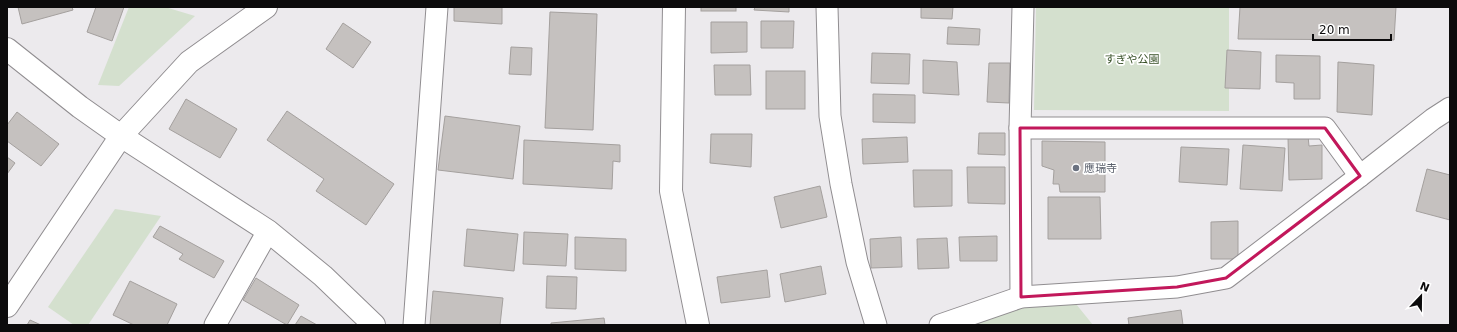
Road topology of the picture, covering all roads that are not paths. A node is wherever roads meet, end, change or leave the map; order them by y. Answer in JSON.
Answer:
{"nodes":[{"id":1,"x":266,"y":7,"type":"edge"},
{"id":2,"x":437,"y":7,"type":"edge"},
{"id":3,"x":674,"y":7,"type":"edge"},
{"id":4,"x":827,"y":7,"type":"edge"},
{"id":5,"x":1023,"y":7,"type":"edge"},
{"id":6,"x":7,"y":49,"type":"edge"},
{"id":7,"x":1450,"y":108,"type":"edge"},
{"id":8,"x":1020,"y":128,"type":"junction"},
{"id":9,"x":121,"y":136,"type":"junction"},
{"id":10,"x":1360,"y":176,"type":"junction"},
{"id":11,"x":268,"y":231,"type":"junction"},
{"id":12,"x":1021,"y":297,"type":"junction"},
{"id":13,"x":7,"y":306,"type":"edge"},
{"id":14,"x":215,"y":325,"type":"edge"},
{"id":15,"x":374,"y":325,"type":"edge"},
{"id":16,"x":414,"y":325,"type":"edge"},
{"id":17,"x":698,"y":325,"type":"edge"},
{"id":18,"x":876,"y":325,"type":"edge"},
{"id":19,"x":940,"y":325,"type":"edge"}],
"edges":[{"from":1,"to":9,"type":"street"},
{"from":2,"to":16,"type":"street"},
{"from":3,"to":17,"type":"street"},
{"from":4,"to":18,"type":"street"},
{"from":5,"to":8,"type":"street"},
{"from":6,"to":9,"type":"street"},
{"from":7,"to":10,"type":"street"},
{"from":8,"to":10,"type":"street"},
{"from":8,"to":12,"type":"street"},
{"from":9,"to":11,"type":"street"},
{"from":9,"to":13,"type":"street"},
{"from":10,"to":12,"type":"street"},
{"from":11,"to":14,"type":"street"},
{"from":11,"to":15,"type":"street"},
{"from":12,"to":19,"type":"street"}]}
